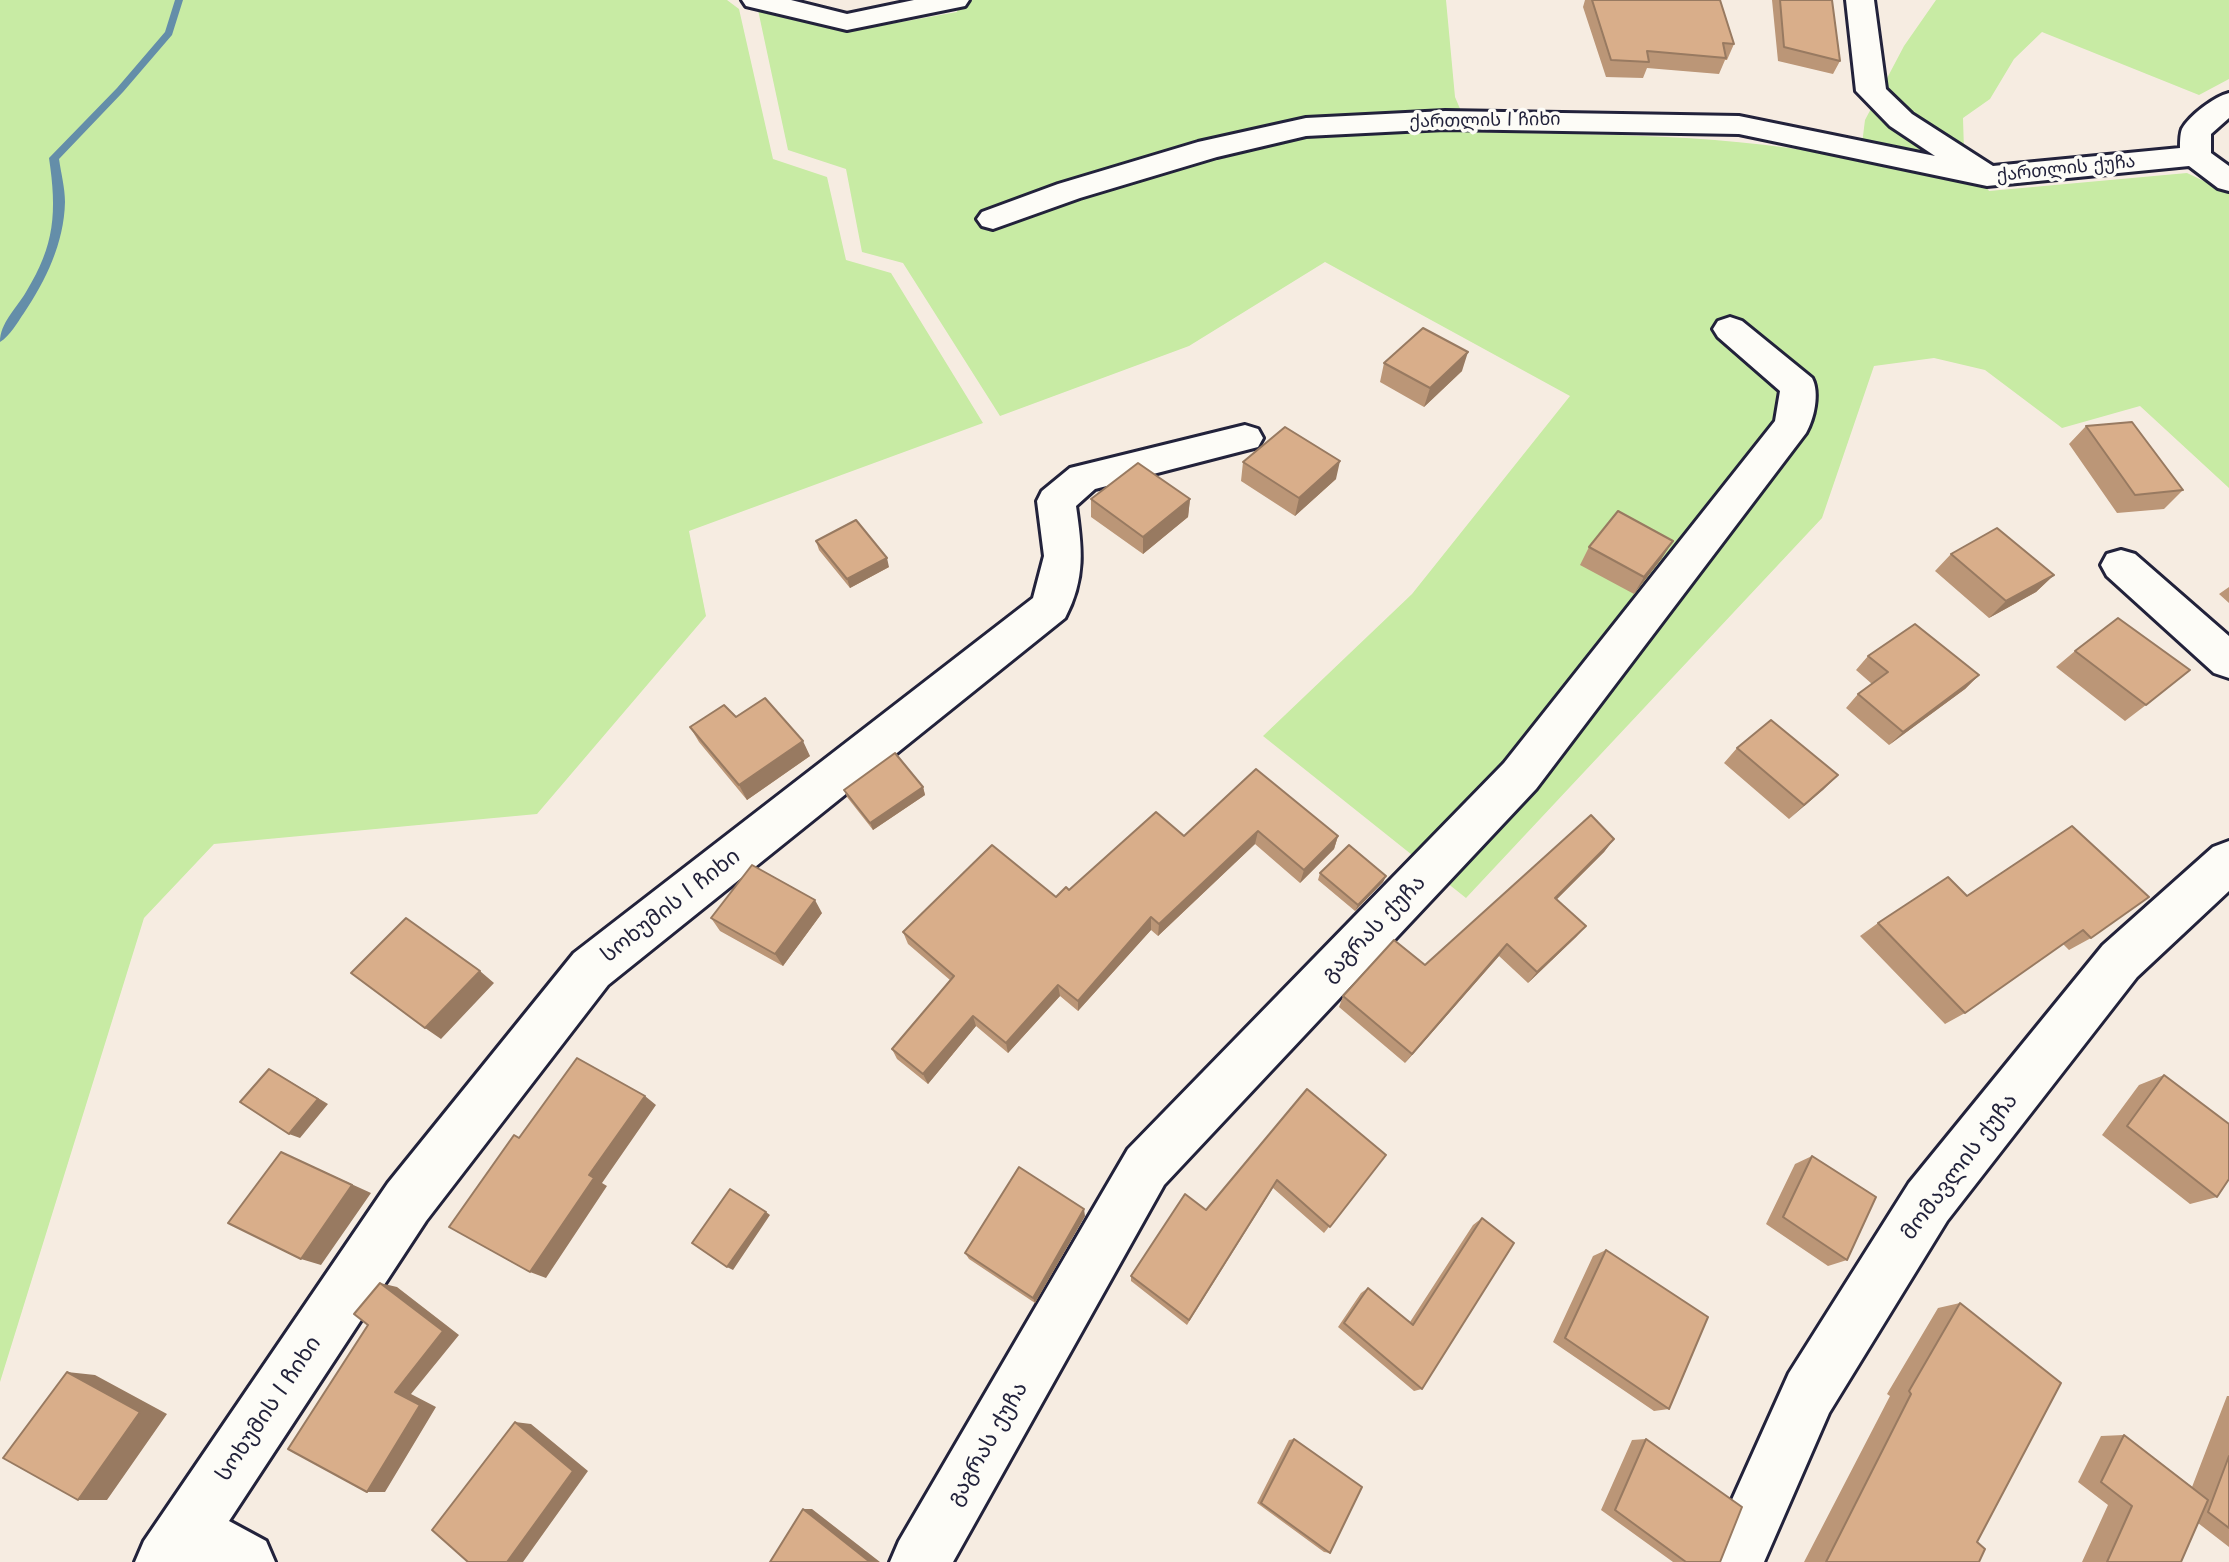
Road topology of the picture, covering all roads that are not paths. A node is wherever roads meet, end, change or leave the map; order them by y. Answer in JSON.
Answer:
{"nodes":[{"id":1,"x":756,"y":0,"type":"edge"},
{"id":2,"x":955,"y":0,"type":"edge"},
{"id":3,"x":1860,"y":0,"type":"edge"},
{"id":4,"x":2229,"y":102,"type":"edge"},
{"id":5,"x":2195,"y":156,"type":"junction"},
{"id":6,"x":1987,"y":176,"type":"junction"},
{"id":7,"x":2229,"y":181,"type":"edge"},
{"id":8,"x":993,"y":219,"type":"dead end"},
{"id":9,"x":1730,"y":329,"type":"dead end"},
{"id":10,"x":1245,"y":438,"type":"dead end"},
{"id":11,"x":2121,"y":565,"type":"dead end"},
{"id":12,"x":2229,"y":661,"type":"edge"},
{"id":13,"x":2229,"y":862,"type":"edge"},
{"id":14,"x":177,"y":1546,"type":"edge"},
{"id":15,"x":245,"y":1562,"type":"edge"},
{"id":16,"x":920,"y":1562,"type":"edge"},
{"id":17,"x":1734,"y":1562,"type":"edge"}],
"edges":[{"from":1,"to":2,"type":"street"},
{"from":3,"to":6,"type":"street","name":"ქართლის ქუჩა"},
{"from":4,"to":5,"type":"street"},
{"from":5,"to":6,"type":"street","name":"ქართლის ქუჩა"},
{"from":5,"to":7,"type":"street"},
{"from":6,"to":8,"type":"street","name":"ქართლის I ჩიხი"},
{"from":9,"to":16,"type":"street","name":"გაგრას ქუჩა"},
{"from":10,"to":14,"type":"street","name":"სოხუმის I ჩიხი"},
{"from":11,"to":12,"type":"street"},
{"from":13,"to":17,"type":"street","name":"მომავლის ქუჩა"},
{"from":14,"to":15,"type":"street"}]}
